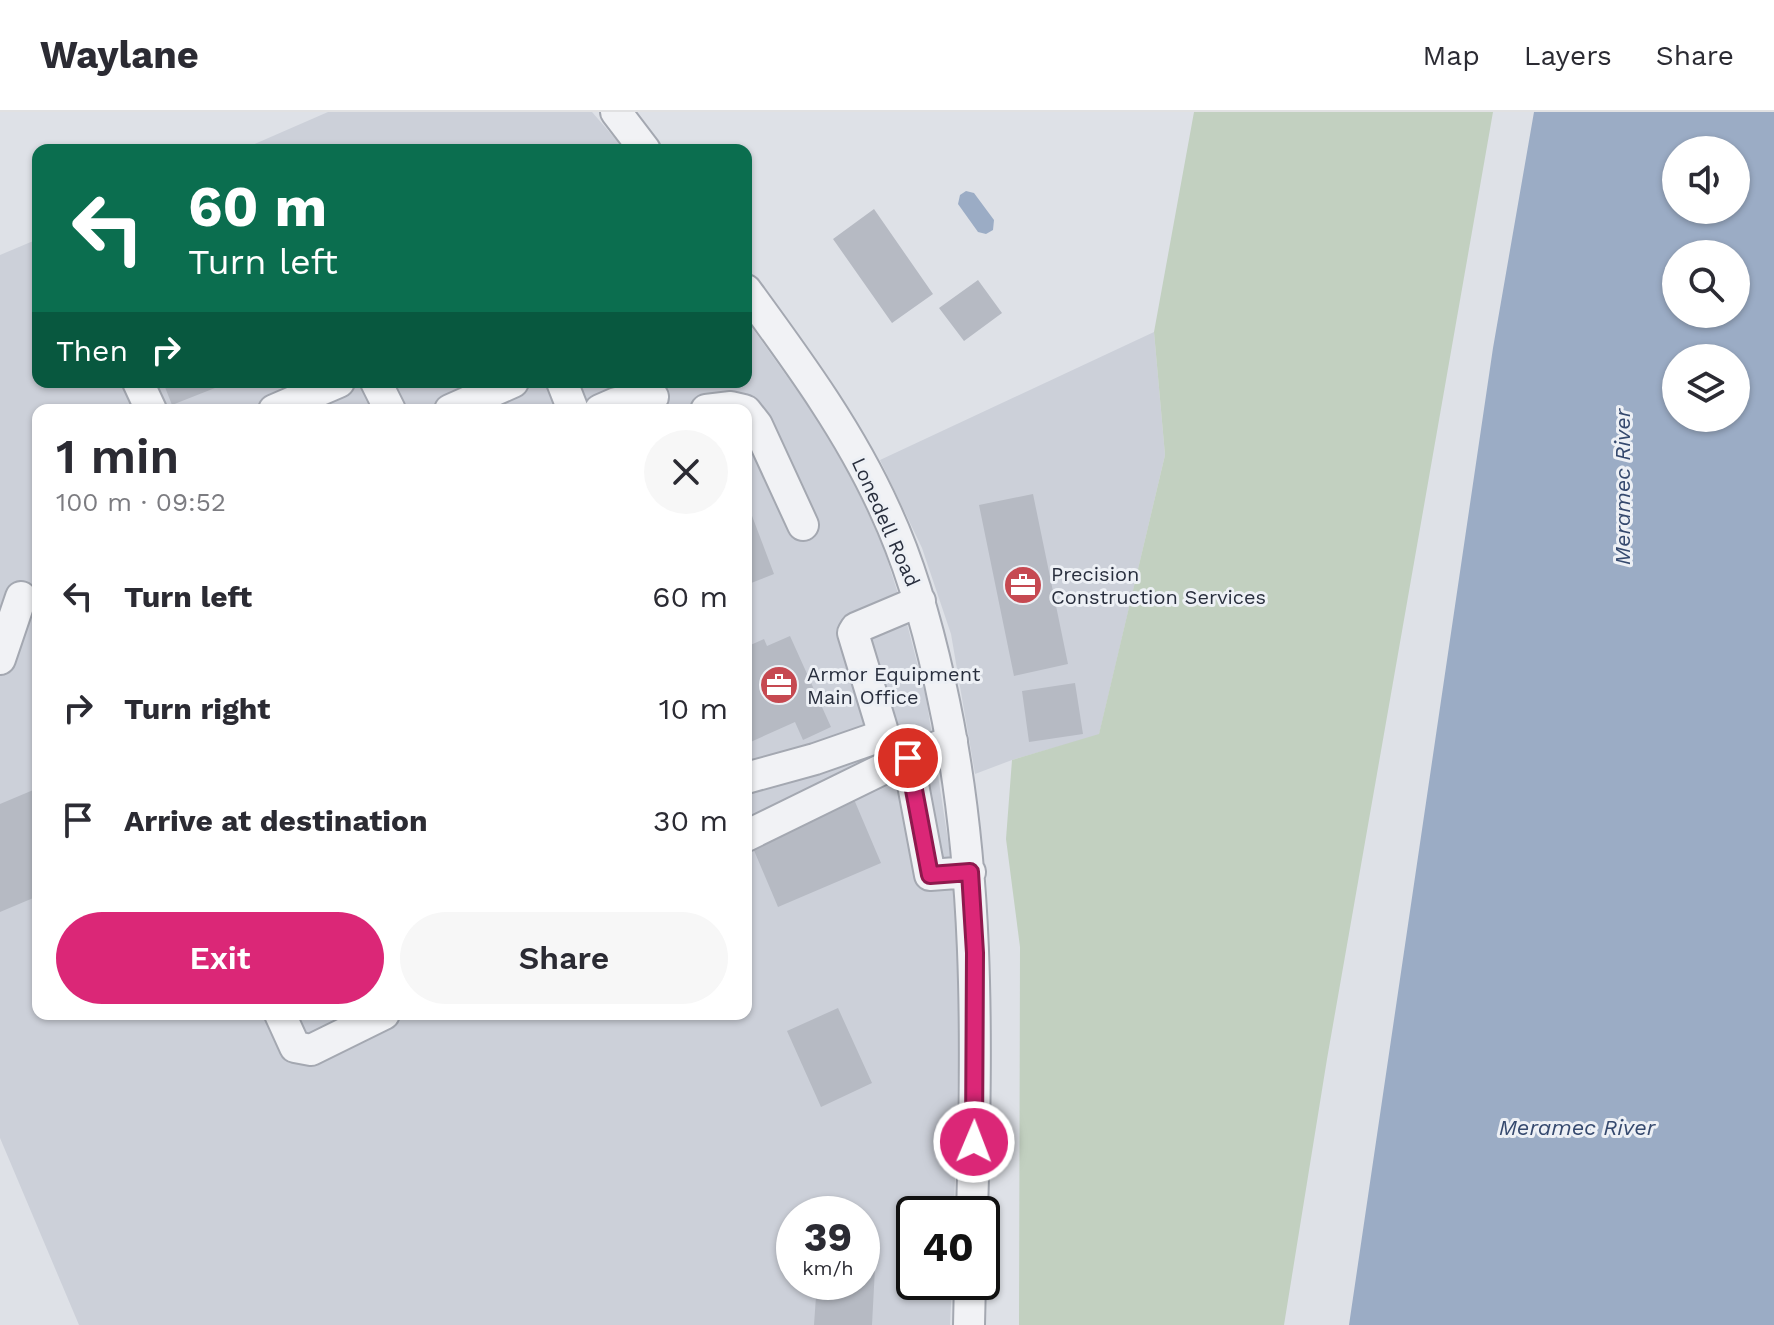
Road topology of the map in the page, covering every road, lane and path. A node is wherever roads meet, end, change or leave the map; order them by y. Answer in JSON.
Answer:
{"nodes":[{"id":1,"x":616,"y":112,"type":"edge"},
{"id":2,"x":640,"y":144,"type":"edge"},
{"id":3,"x":752,"y":299,"type":"edge"},
{"id":4,"x":325,"y":388,"type":"edge"},
{"id":5,"x":500,"y":388,"type":"edge"},
{"id":6,"x":653,"y":396,"type":"edge"},
{"id":7,"x":288,"y":404,"type":"edge"},
{"id":8,"x":464,"y":404,"type":"edge"},
{"id":9,"x":614,"y":404,"type":"edge"},
{"id":10,"x":752,"y":419,"type":"edge"},
{"id":11,"x":803,"y":525,"type":"dead end"},
{"id":12,"x":32,"y":596,"type":"edge"},
{"id":13,"x":920,"y":601,"type":"junction"},
{"id":14,"x":0,"y":659,"type":"edge"},
{"id":15,"x":884,"y":735,"type":"junction"},
{"id":16,"x":952,"y":741,"type":"junction"},
{"id":17,"x":902,"y":761,"type":"junction"},
{"id":18,"x":752,"y":776,"type":"edge"},
{"id":19,"x":752,"y":833,"type":"edge"},
{"id":20,"x":970,"y":872,"type":"junction"},
{"id":21,"x":283,"y":1020,"type":"edge"},
{"id":22,"x":372,"y":1020,"type":"edge"},
{"id":23,"x":972,"y":1196,"type":"edge"},
{"id":24,"x":970,"y":1300,"type":"edge"},
{"id":25,"x":969,"y":1325,"type":"edge"}],
"edges":[{"from":1,"to":2,"type":"street"},
{"from":3,"to":13,"type":"street","name":"Lonedell Road"},
{"from":4,"to":7,"type":"street"},
{"from":5,"to":8,"type":"street"},
{"from":6,"to":9,"type":"street"},
{"from":10,"to":11,"type":"street"},
{"from":12,"to":14,"type":"street"},
{"from":13,"to":15,"type":"street"},
{"from":13,"to":16,"type":"street","name":"Lonedell Road"},
{"from":15,"to":17,"type":"street"},
{"from":15,"to":18,"type":"street"},
{"from":16,"to":17,"type":"street"},
{"from":16,"to":20,"type":"street","name":"Lonedell Road"},
{"from":17,"to":19,"type":"street"},
{"from":17,"to":20,"type":"street"},
{"from":20,"to":23,"type":"street","name":"Lonedell Road"},
{"from":21,"to":22,"type":"street"},
{"from":24,"to":25,"type":"street"}]}
